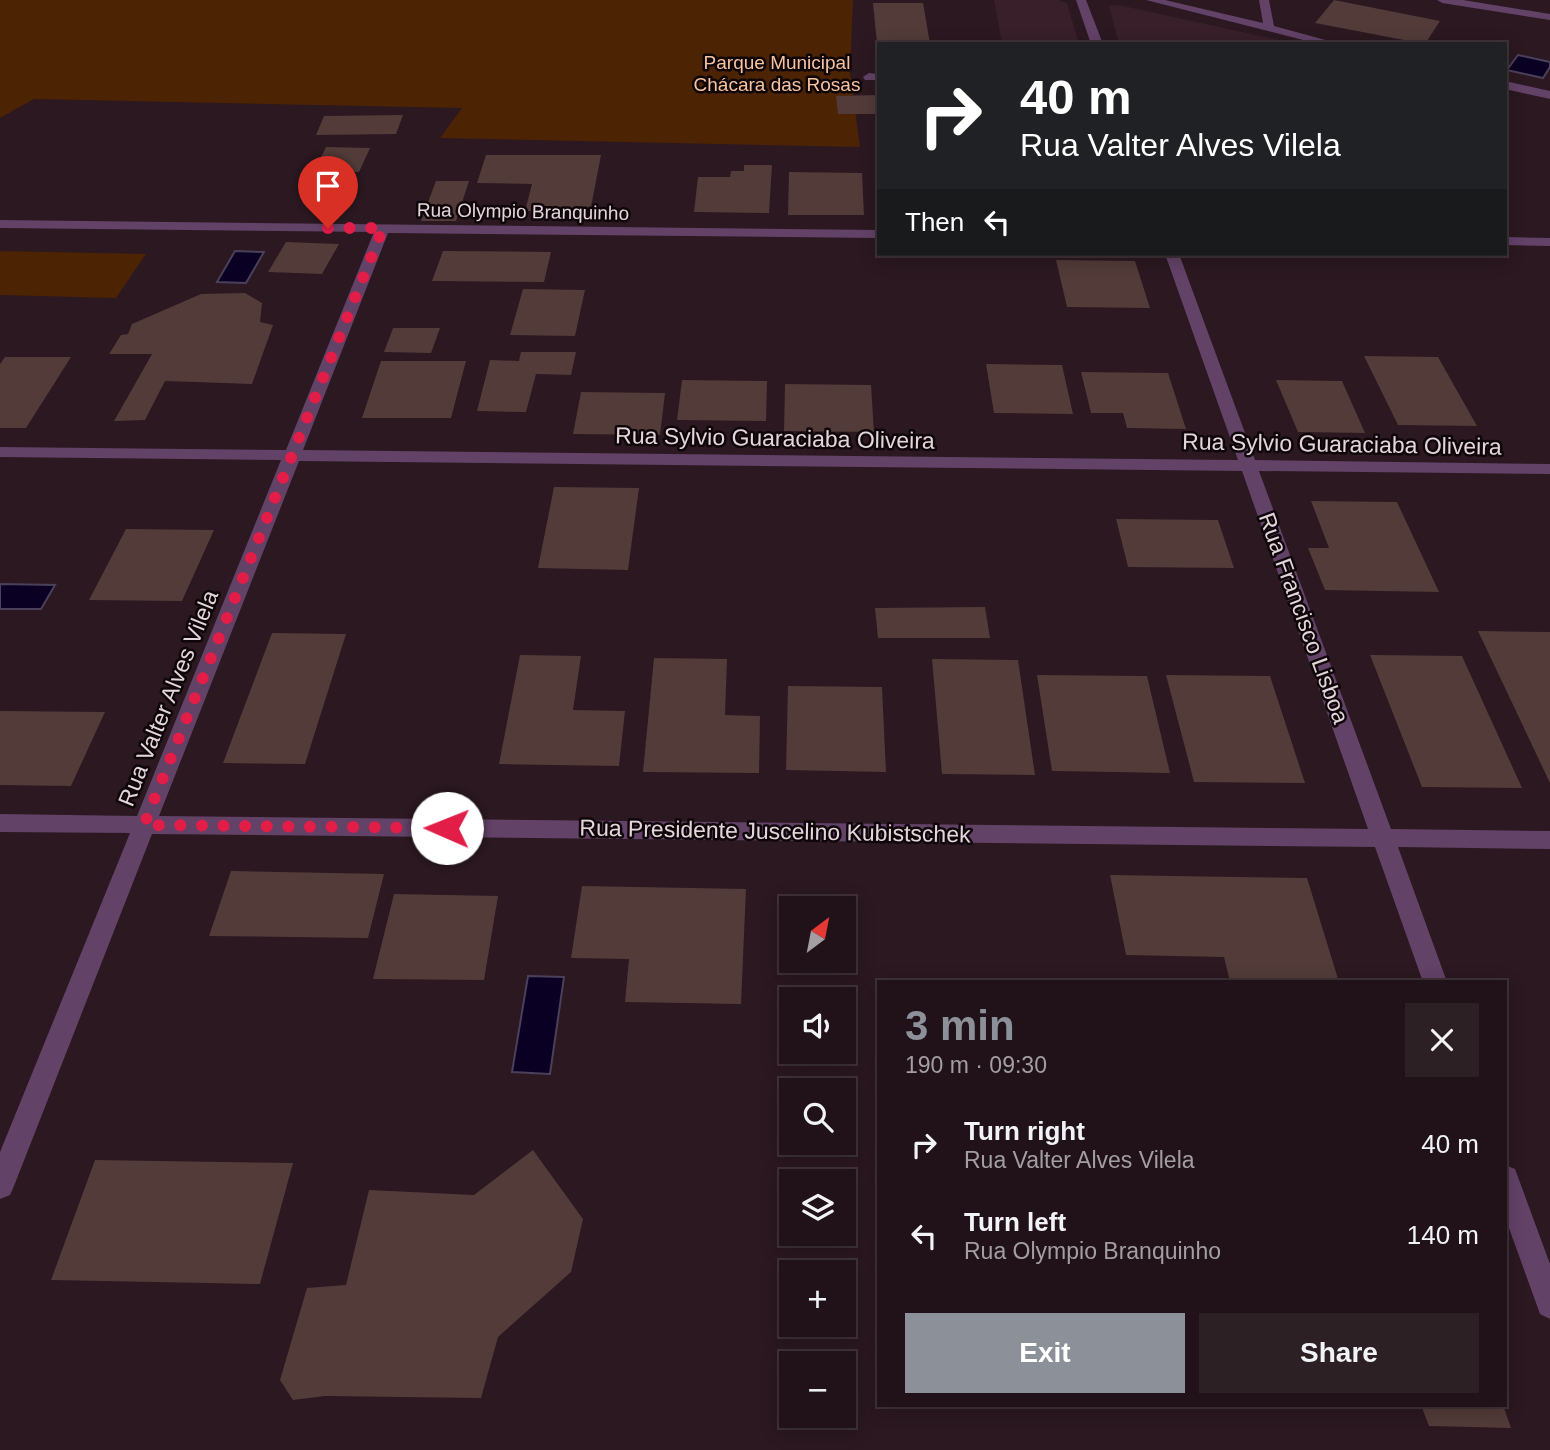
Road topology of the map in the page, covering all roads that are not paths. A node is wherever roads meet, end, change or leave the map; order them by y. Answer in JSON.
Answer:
{"nodes":[{"id":1,"x":1081,"y":0,"type":"edge"},
{"id":2,"x":1151,"y":0,"type":"edge"},
{"id":3,"x":1264,"y":0,"type":"edge"},
{"id":4,"x":1442,"y":0,"type":"edge"},
{"id":5,"x":1513,"y":0,"type":"edge"},
{"id":6,"x":1519,"y":12,"type":"junction"},
{"id":7,"x":1550,"y":17,"type":"edge"},
{"id":8,"x":1269,"y":28,"type":"junction"},
{"id":9,"x":1096,"y":42,"type":"edge"},
{"id":10,"x":1326,"y":42,"type":"edge"},
{"id":11,"x":1507,"y":85,"type":"edge"},
{"id":12,"x":1550,"y":95,"type":"edge"},
{"id":13,"x":0,"y":224,"type":"edge"},
{"id":14,"x":383,"y":228,"type":"junction"},
{"id":15,"x":877,"y":234,"type":"edge"},
{"id":16,"x":1507,"y":242,"type":"edge"},
{"id":17,"x":1550,"y":242,"type":"edge"},
{"id":18,"x":1173,"y":256,"type":"edge"},
{"id":19,"x":0,"y":452,"type":"edge"},
{"id":20,"x":292,"y":455,"type":"junction"},
{"id":21,"x":1249,"y":466,"type":"junction"},
{"id":22,"x":1550,"y":469,"type":"edge"},
{"id":23,"x":0,"y":823,"type":"edge"},
{"id":24,"x":144,"y":825,"type":"junction"},
{"id":25,"x":1383,"y":838,"type":"junction"},
{"id":26,"x":1550,"y":840,"type":"edge"},
{"id":27,"x":1433,"y":980,"type":"edge"},
{"id":28,"x":1507,"y":1184,"type":"edge"},
{"id":29,"x":0,"y":1186,"type":"edge"},
{"id":30,"x":1550,"y":1304,"type":"edge"}],
"edges":[{"from":1,"to":9,"type":"street"},
{"from":2,"to":8,"type":"street"},
{"from":3,"to":8,"type":"street"},
{"from":4,"to":6,"type":"street"},
{"from":5,"to":6,"type":"street"},
{"from":6,"to":7,"type":"street"},
{"from":8,"to":10,"type":"street"},
{"from":11,"to":12,"type":"street"},
{"from":13,"to":14,"type":"street","name":"Rua Olympio Branquinho"},
{"from":14,"to":15,"type":"street","name":"Rua Olympio Branquinho"},
{"from":14,"to":20,"type":"street","name":"Rua Valter Alves Vilela"},
{"from":16,"to":17,"type":"street"},
{"from":18,"to":21,"type":"street","name":"Rua Francisco Lisboa"},
{"from":19,"to":20,"type":"street","name":"Rua Sylvio Guaraciaba Oliveira"},
{"from":20,"to":21,"type":"street","name":"Rua Sylvio Guaraciaba Oliveira"},
{"from":20,"to":24,"type":"street","name":"Rua Valter Alves Vilela"},
{"from":21,"to":22,"type":"street","name":"Rua Sylvio Guaraciaba Oliveira"},
{"from":21,"to":25,"type":"street","name":"Rua Francisco Lisboa"},
{"from":23,"to":24,"type":"street","name":"Rua Presidente Juscelino Kubistschek"},
{"from":24,"to":25,"type":"street","name":"Rua Presidente Juscelino Kubistschek"},
{"from":24,"to":29,"type":"street","name":"Rua Valter Alves Vilela"},
{"from":25,"to":26,"type":"street","name":"Rua Presidente Juscelino Kubistschek"},
{"from":25,"to":27,"type":"street","name":"Rua Francisco Lisboa"},
{"from":28,"to":30,"type":"street"}]}
